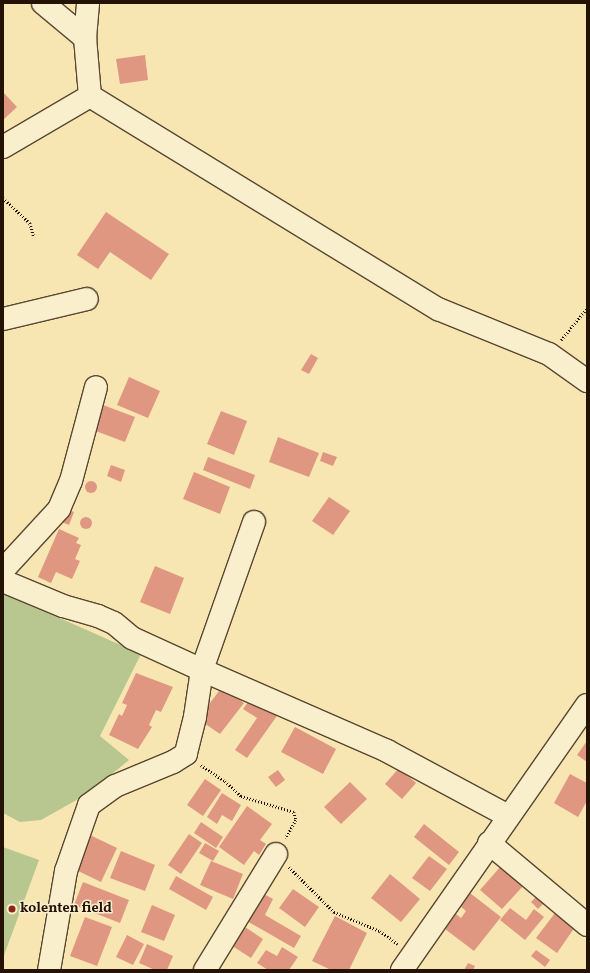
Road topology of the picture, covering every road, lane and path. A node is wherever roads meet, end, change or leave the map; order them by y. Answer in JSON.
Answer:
{"nodes":[{"id":1,"x":43,"y":3,"type":"edge"},
{"id":2,"x":88,"y":3,"type":"edge"},
{"id":3,"x":85,"y":38,"type":"junction"},
{"id":4,"x":90,"y":96,"type":"junction"},
{"id":5,"x":3,"y":147,"type":"edge"},
{"id":6,"x":3,"y":198,"type":"edge"},
{"id":7,"x":34,"y":237,"type":"dead end"},
{"id":8,"x":87,"y":299,"type":"dead end"},
{"id":9,"x":587,"y":308,"type":"edge"},
{"id":10,"x":3,"y":319,"type":"edge"},
{"id":11,"x":549,"y":354,"type":"junction"},
{"id":12,"x":587,"y":381,"type":"edge"},
{"id":13,"x":96,"y":387,"type":"dead end"},
{"id":14,"x":254,"y":522,"type":"dead end"},
{"id":15,"x":3,"y":570,"type":"edge"},
{"id":16,"x":3,"y":581,"type":"edge"},
{"id":17,"x":202,"y":670,"type":"junction"},
{"id":18,"x":587,"y":705,"type":"edge"},
{"id":19,"x":508,"y":816,"type":"junction"},
{"id":20,"x":489,"y":844,"type":"junction"},
{"id":21,"x":276,"y":854,"type":"dead end"},
{"id":22,"x":587,"y":925,"type":"edge"},
{"id":23,"x":49,"y":970,"type":"edge"},
{"id":24,"x":205,"y":970,"type":"edge"},
{"id":25,"x":402,"y":970,"type":"edge"}],
"edges":[{"from":1,"to":3,"type":"street"},
{"from":2,"to":3,"type":"street"},
{"from":3,"to":4,"type":"street"},
{"from":4,"to":5,"type":"street"},
{"from":4,"to":11,"type":"street"},
{"from":6,"to":7,"type":"path"},
{"from":8,"to":10,"type":"street"},
{"from":9,"to":11,"type":"path"},
{"from":11,"to":12,"type":"street"},
{"from":13,"to":15,"type":"street"},
{"from":14,"to":17,"type":"street"},
{"from":16,"to":17,"type":"street"},
{"from":17,"to":19,"type":"street"},
{"from":17,"to":23,"type":"street"},
{"from":18,"to":19,"type":"street"},
{"from":19,"to":20,"type":"street"},
{"from":20,"to":22,"type":"street"},
{"from":20,"to":25,"type":"street"},
{"from":21,"to":24,"type":"street"}]}
